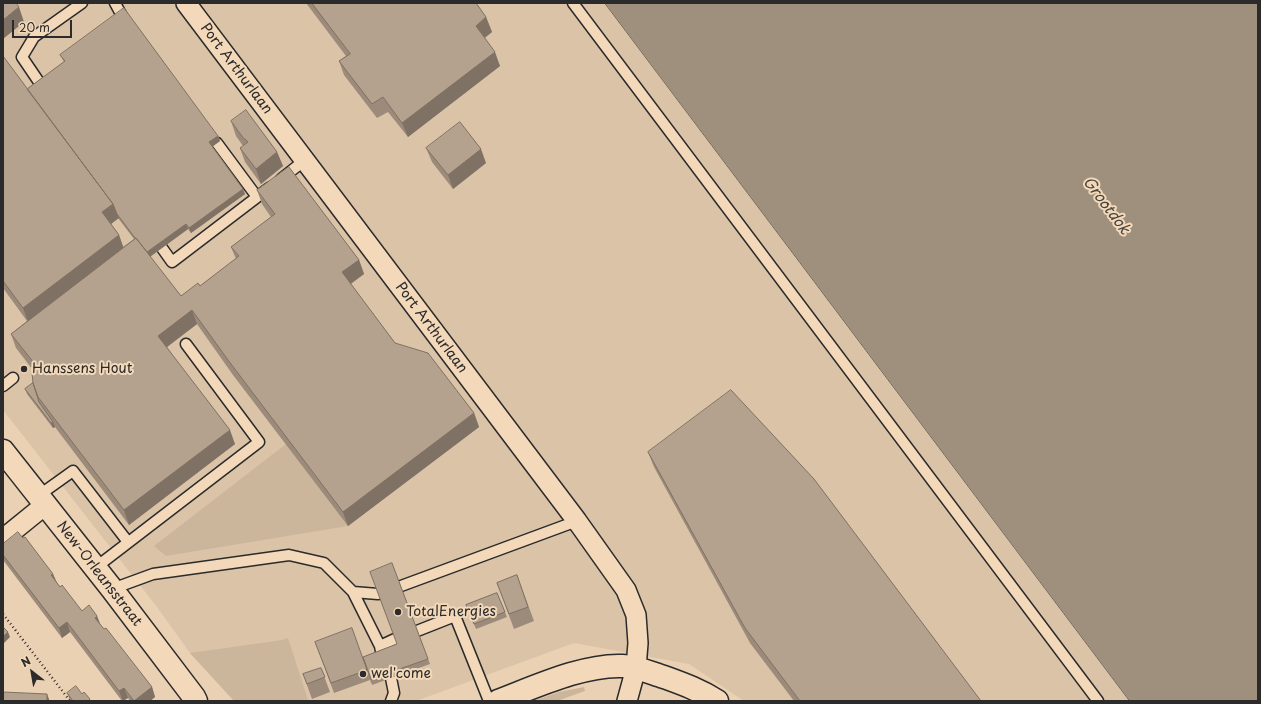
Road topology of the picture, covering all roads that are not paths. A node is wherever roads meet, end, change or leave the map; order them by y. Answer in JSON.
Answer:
{"nodes":[{"id":1,"x":82,"y":3,"type":"edge"},
{"id":2,"x":115,"y":3,"type":"edge"},
{"id":3,"x":186,"y":3,"type":"edge"},
{"id":4,"x":573,"y":3,"type":"edge"},
{"id":5,"x":122,"y":16,"type":"edge"},
{"id":6,"x":41,"y":85,"type":"edge"},
{"id":7,"x":217,"y":143,"type":"edge"},
{"id":8,"x":305,"y":160,"type":"junction"},
{"id":9,"x":257,"y":197,"type":"junction"},
{"id":10,"x":162,"y":248,"type":"edge"},
{"id":11,"x":186,"y":344,"type":"dead end"},
{"id":12,"x":13,"y":378,"type":"dead end"},
{"id":13,"x":3,"y":386,"type":"edge"},
{"id":14,"x":3,"y":451,"type":"edge"},
{"id":15,"x":42,"y":500,"type":"junction"},
{"id":16,"x":577,"y":521,"type":"junction"},
{"id":17,"x":3,"y":539,"type":"edge"},
{"id":18,"x":128,"y":542,"type":"junction"},
{"id":19,"x":95,"y":568,"type":"junction"},
{"id":20,"x":401,"y":586,"type":"edge"},
{"id":21,"x":112,"y":589,"type":"junction"},
{"id":22,"x":354,"y":592,"type":"junction"},
{"id":23,"x":378,"y":594,"type":"edge"},
{"id":24,"x":417,"y":631,"type":"edge"},
{"id":25,"x":395,"y":640,"type":"edge"},
{"id":26,"x":636,"y":668,"type":"junction"},
{"id":27,"x":391,"y":678,"type":"edge"},
{"id":28,"x":195,"y":700,"type":"edge"},
{"id":29,"x":391,"y":701,"type":"edge"},
{"id":30,"x":489,"y":701,"type":"edge"},
{"id":31,"x":498,"y":701,"type":"edge"},
{"id":32,"x":627,"y":701,"type":"edge"},
{"id":33,"x":717,"y":701,"type":"edge"},
{"id":34,"x":1098,"y":701,"type":"edge"}],
"edges":[{"from":1,"to":6,"type":"lane"},
{"from":2,"to":5,"type":"lane"},
{"from":3,"to":8,"type":"street","name":"Port Arthurlaan"},
{"from":4,"to":34,"type":"lane"},
{"from":7,"to":9,"type":"lane"},
{"from":8,"to":9,"type":"lane"},
{"from":8,"to":16,"type":"street","name":"Port Arthurlaan"},
{"from":9,"to":10,"type":"lane"},
{"from":11,"to":18,"type":"lane"},
{"from":12,"to":13,"type":"lane"},
{"from":14,"to":15,"type":"main road","name":"New-Orleansstraat"},
{"from":15,"to":17,"type":"street"},
{"from":15,"to":18,"type":"lane"},
{"from":15,"to":19,"type":"main road","name":"New-Orleansstraat"},
{"from":16,"to":20,"type":"lane"},
{"from":16,"to":26,"type":"street","name":"Port Arthurlaan"},
{"from":18,"to":19,"type":"lane"},
{"from":19,"to":21,"type":"main road","name":"New-Orleansstraat"},
{"from":21,"to":22,"type":"lane"},
{"from":21,"to":28,"type":"main road","name":"New-Orleansstraat"},
{"from":22,"to":23,"type":"lane"},
{"from":22,"to":25,"type":"lane"},
{"from":24,"to":30,"type":"lane"},
{"from":26,"to":31,"type":"main road"},
{"from":26,"to":32,"type":"street","name":"Port Arthurlaan"},
{"from":26,"to":33,"type":"main road"},
{"from":27,"to":29,"type":"lane"}]}
